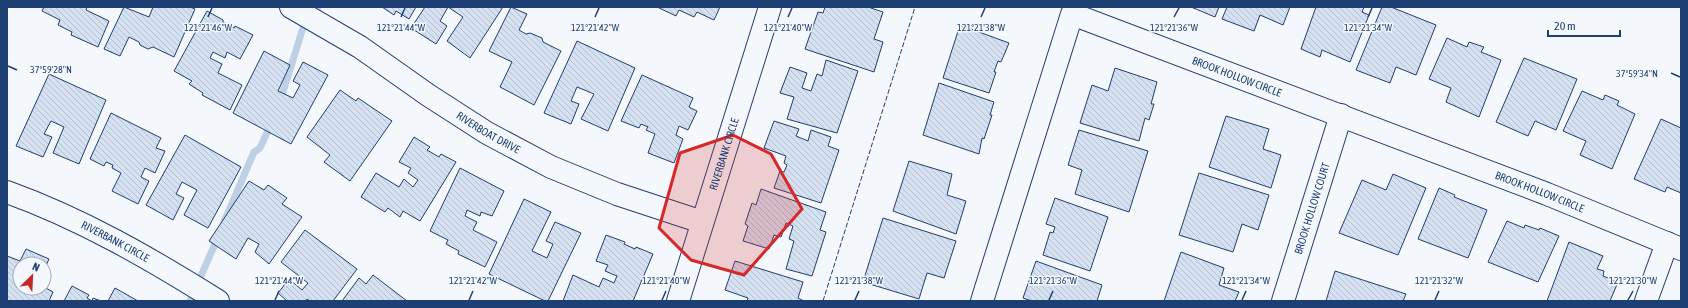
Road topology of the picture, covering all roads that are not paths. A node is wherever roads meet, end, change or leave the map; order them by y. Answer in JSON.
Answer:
{"nodes":[{"id":1,"x":291,"y":7,"type":"edge"},
{"id":2,"x":770,"y":7,"type":"edge"},
{"id":3,"x":1341,"y":115,"type":"junction"},
{"id":4,"x":7,"y":192,"type":"edge"},
{"id":5,"x":702,"y":222,"type":"junction"},
{"id":6,"x":1674,"y":246,"type":"edge"},
{"id":7,"x":218,"y":301,"type":"edge"},
{"id":8,"x":678,"y":301,"type":"edge"},
{"id":9,"x":982,"y":301,"type":"edge"},
{"id":10,"x":1282,"y":301,"type":"edge"},
{"id":11,"x":1646,"y":301,"type":"edge"}],
"edges":[{"from":1,"to":5,"type":"street","name":"RIVERBOAT DRIVE"},
{"from":2,"to":5,"type":"street","name":"RIVERBANK CIRCLE"},
{"from":3,"to":6,"type":"street","name":"BROOK HOLLOW CIRCLE"},
{"from":3,"to":9,"type":"street","name":"BROOK HOLLOW CIRCLE"},
{"from":3,"to":10,"type":"street","name":"BROOK HOLLOW COURT"},
{"from":4,"to":7,"type":"street","name":"RIVERBANK CIRCLE"},
{"from":5,"to":8,"type":"street","name":"RIVERBANK CIRCLE"},
{"from":6,"to":11,"type":"street"}]}
